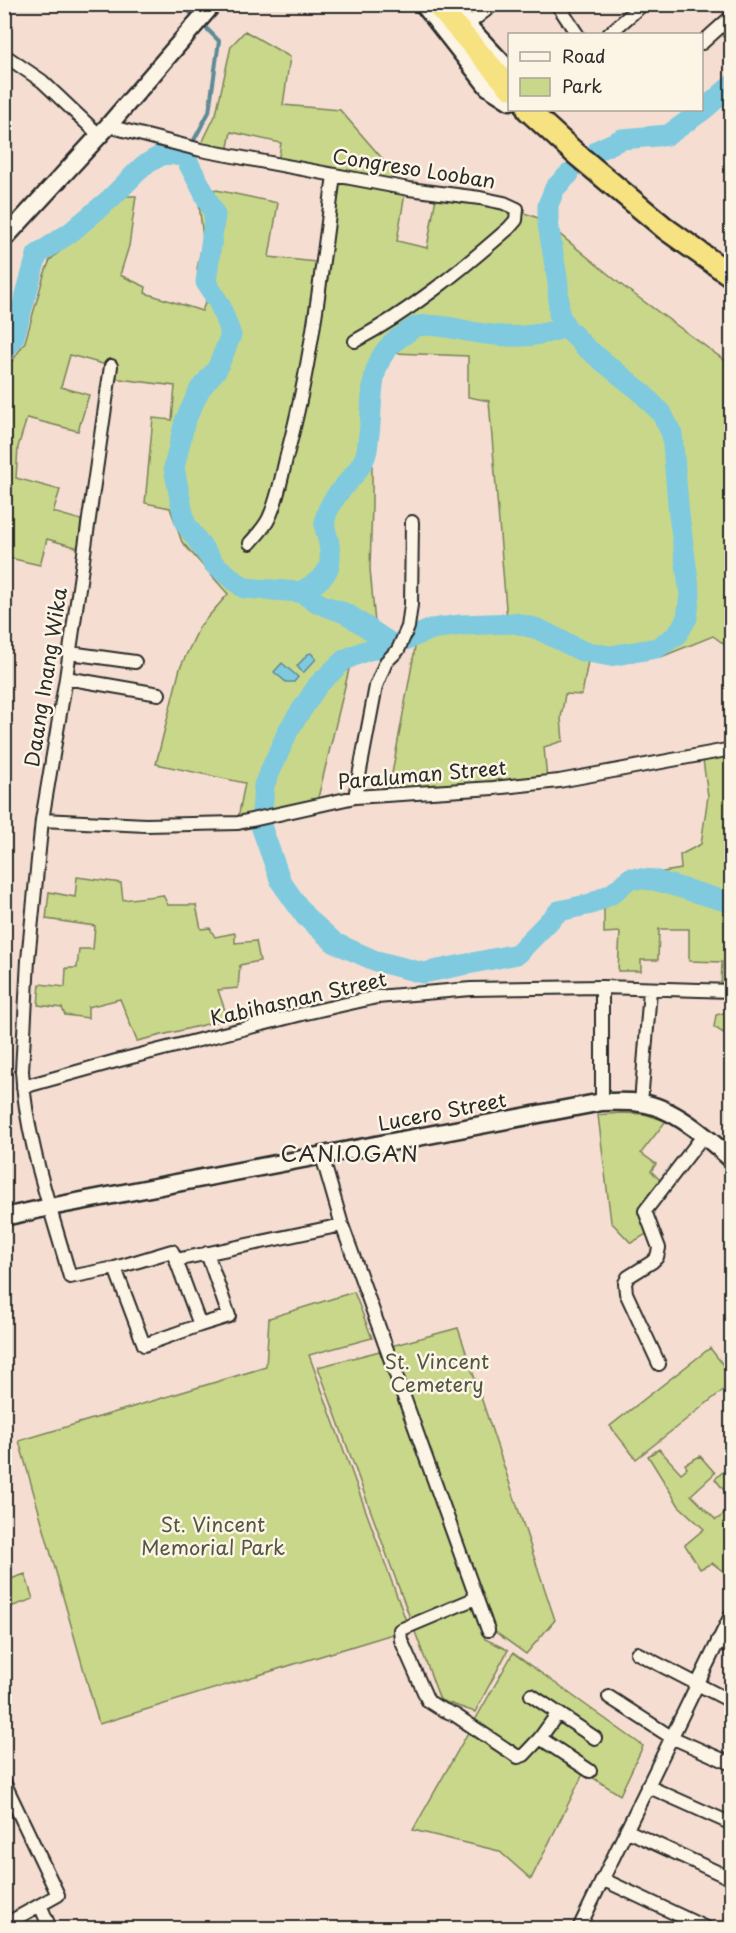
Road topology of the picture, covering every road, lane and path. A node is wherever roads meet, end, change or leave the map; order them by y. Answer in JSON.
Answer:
{"nodes":[{"id":1,"x":423,"y":4,"type":"edge"},
{"id":2,"x":436,"y":4,"type":"edge"},
{"id":3,"x":453,"y":4,"type":"edge"},
{"id":4,"x":494,"y":4,"type":"edge"},
{"id":5,"x":557,"y":4,"type":"edge"},
{"id":6,"x":643,"y":4,"type":"edge"},
{"id":7,"x":204,"y":16,"type":"edge"},
{"id":8,"x":732,"y":16,"type":"edge"},
{"id":9,"x":467,"y":25,"type":"junction"},
{"id":10,"x":576,"y":33,"type":"edge"},
{"id":11,"x":610,"y":33,"type":"edge"},
{"id":12,"x":703,"y":42,"type":"edge"},
{"id":13,"x":4,"y":56,"type":"edge"},
{"id":14,"x":508,"y":69,"type":"edge"},
{"id":15,"x":508,"y":86,"type":"edge"},
{"id":16,"x":508,"y":99,"type":"edge"},
{"id":17,"x":529,"y":111,"type":"edge"},
{"id":18,"x":104,"y":130,"type":"junction"},
{"id":19,"x":334,"y":175,"type":"junction"},
{"id":20,"x":4,"y":239,"type":"edge"},
{"id":21,"x":732,"y":276,"type":"edge"},
{"id":22,"x":355,"y":341,"type":"dead end"},
{"id":23,"x":111,"y":366,"type":"dead end"},
{"id":24,"x":412,"y":522,"type":"dead end"},
{"id":25,"x":250,"y":543,"type":"dead end"},
{"id":26,"x":70,"y":653,"type":"junction"},
{"id":27,"x":135,"y":662,"type":"dead end"},
{"id":28,"x":66,"y":678,"type":"junction"},
{"id":29,"x":159,"y":694,"type":"dead end"},
{"id":30,"x":732,"y":749,"type":"edge"},
{"id":31,"x":356,"y":797,"type":"junction"},
{"id":32,"x":42,"y":820,"type":"junction"},
{"id":33,"x":602,"y":987,"type":"junction"},
{"id":34,"x":650,"y":990,"type":"junction"},
{"id":35,"x":732,"y":991,"type":"edge"},
{"id":36,"x":23,"y":1087,"type":"junction"},
{"id":37,"x":602,"y":1102,"type":"junction"},
{"id":38,"x":641,"y":1102,"type":"junction"},
{"id":39,"x":703,"y":1136,"type":"junction"},
{"id":40,"x":322,"y":1156,"type":"junction"},
{"id":41,"x":732,"y":1160,"type":"edge"},
{"id":42,"x":50,"y":1207,"type":"junction"},
{"id":43,"x":4,"y":1217,"type":"edge"},
{"id":44,"x":342,"y":1225,"type":"junction"},
{"id":45,"x":207,"y":1253,"type":"junction"},
{"id":46,"x":176,"y":1260,"type":"junction"},
{"id":47,"x":115,"y":1268,"type":"junction"},
{"id":48,"x":200,"y":1325,"type":"junction"},
{"id":49,"x":659,"y":1364,"type":"dead end"},
{"id":50,"x":476,"y":1598,"type":"junction"},
{"id":51,"x":732,"y":1613,"type":"edge"},
{"id":52,"x":488,"y":1630,"type":"dead end"},
{"id":53,"x":718,"y":1640,"type":"junction"},
{"id":54,"x":732,"y":1648,"type":"edge"},
{"id":55,"x":637,"y":1653,"type":"dead end"},
{"id":56,"x":698,"y":1685,"type":"junction"},
{"id":57,"x":531,"y":1695,"type":"dead end"},
{"id":58,"x":609,"y":1697,"type":"dead end"},
{"id":59,"x":732,"y":1702,"type":"edge"},
{"id":60,"x":558,"y":1713,"type":"junction"},
{"id":61,"x":671,"y":1737,"type":"junction"},
{"id":62,"x":540,"y":1738,"type":"junction"},
{"id":63,"x":595,"y":1738,"type":"dead end"},
{"id":64,"x":732,"y":1764,"type":"edge"},
{"id":65,"x":590,"y":1772,"type":"dead end"},
{"id":66,"x":4,"y":1782,"type":"edge"},
{"id":67,"x":647,"y":1785,"type":"junction"},
{"id":68,"x":732,"y":1824,"type":"edge"},
{"id":69,"x":626,"y":1830,"type":"junction"},
{"id":70,"x":602,"y":1879,"type":"junction"},
{"id":71,"x":732,"y":1879,"type":"edge"},
{"id":72,"x":40,"y":1905,"type":"junction"},
{"id":73,"x":4,"y":1925,"type":"edge"},
{"id":74,"x":581,"y":1928,"type":"edge"},
{"id":75,"x":50,"y":1929,"type":"edge"},
{"id":76,"x":706,"y":1929,"type":"edge"}],
"edges":[{"from":1,"to":16,"type":"street"},
{"from":2,"to":15,"type":"highway"},
{"from":3,"to":9,"type":"street"},
{"from":4,"to":9,"type":"street"},
{"from":5,"to":10,"type":"street"},
{"from":6,"to":11,"type":"street"},
{"from":7,"to":18,"type":"street"},
{"from":8,"to":12,"type":"street"},
{"from":9,"to":14,"type":"street"},
{"from":13,"to":18,"type":"street"},
{"from":17,"to":21,"type":"highway"},
{"from":18,"to":19,"type":"street","name":"Congreso Looban"},
{"from":18,"to":20,"type":"street"},
{"from":19,"to":22,"type":"street","name":"Congreso Looban"},
{"from":19,"to":25,"type":"street"},
{"from":23,"to":26,"type":"street","name":"Daang Inang Wika"},
{"from":24,"to":31,"type":"street"},
{"from":26,"to":27,"type":"street"},
{"from":26,"to":28,"type":"street","name":"Daang Inang Wika"},
{"from":28,"to":29,"type":"street"},
{"from":28,"to":32,"type":"street","name":"Daang Inang Wika"},
{"from":30,"to":31,"type":"street","name":"Paraluman Street"},
{"from":31,"to":32,"type":"street","name":"Paraluman Street"},
{"from":32,"to":36,"type":"street","name":"Daang Inang Wika"},
{"from":33,"to":34,"type":"street","name":"Kabihasnan Street"},
{"from":33,"to":36,"type":"street","name":"Kabihasnan Street"},
{"from":33,"to":37,"type":"street"},
{"from":34,"to":35,"type":"street","name":"Kabihasnan Street"},
{"from":34,"to":38,"type":"street"},
{"from":36,"to":42,"type":"street","name":"Daang Inang Wika"},
{"from":37,"to":38,"type":"street","name":"Lucero Street"},
{"from":37,"to":40,"type":"street","name":"Lucero Street"},
{"from":38,"to":39,"type":"street","name":"Lucero Street"},
{"from":39,"to":41,"type":"street","name":"Lucero Street"},
{"from":39,"to":49,"type":"street"},
{"from":40,"to":42,"type":"street","name":"Lucero Street"},
{"from":40,"to":44,"type":"street"},
{"from":42,"to":43,"type":"street","name":"Lucero Street"},
{"from":42,"to":47,"type":"street","name":"Daang Inang Wika"},
{"from":44,"to":45,"type":"street"},
{"from":44,"to":50,"type":"street"},
{"from":45,"to":46,"type":"street"},
{"from":45,"to":48,"type":"street"},
{"from":46,"to":47,"type":"street"},
{"from":46,"to":48,"type":"street"},
{"from":47,"to":48,"type":"street"},
{"from":50,"to":52,"type":"street"},
{"from":50,"to":62,"type":"street"},
{"from":51,"to":53,"type":"street"},
{"from":53,"to":54,"type":"street"},
{"from":53,"to":56,"type":"street"},
{"from":55,"to":56,"type":"street"},
{"from":56,"to":59,"type":"street"},
{"from":56,"to":61,"type":"street"},
{"from":57,"to":60,"type":"street"},
{"from":58,"to":61,"type":"street"},
{"from":60,"to":62,"type":"street"},
{"from":60,"to":63,"type":"street"},
{"from":61,"to":64,"type":"street"},
{"from":61,"to":67,"type":"street"},
{"from":62,"to":65,"type":"street"},
{"from":66,"to":72,"type":"street"},
{"from":67,"to":68,"type":"street"},
{"from":67,"to":69,"type":"street"},
{"from":69,"to":70,"type":"street"},
{"from":69,"to":71,"type":"street"},
{"from":70,"to":74,"type":"street"},
{"from":70,"to":76,"type":"street"},
{"from":72,"to":73,"type":"street"},
{"from":72,"to":75,"type":"street"}]}
